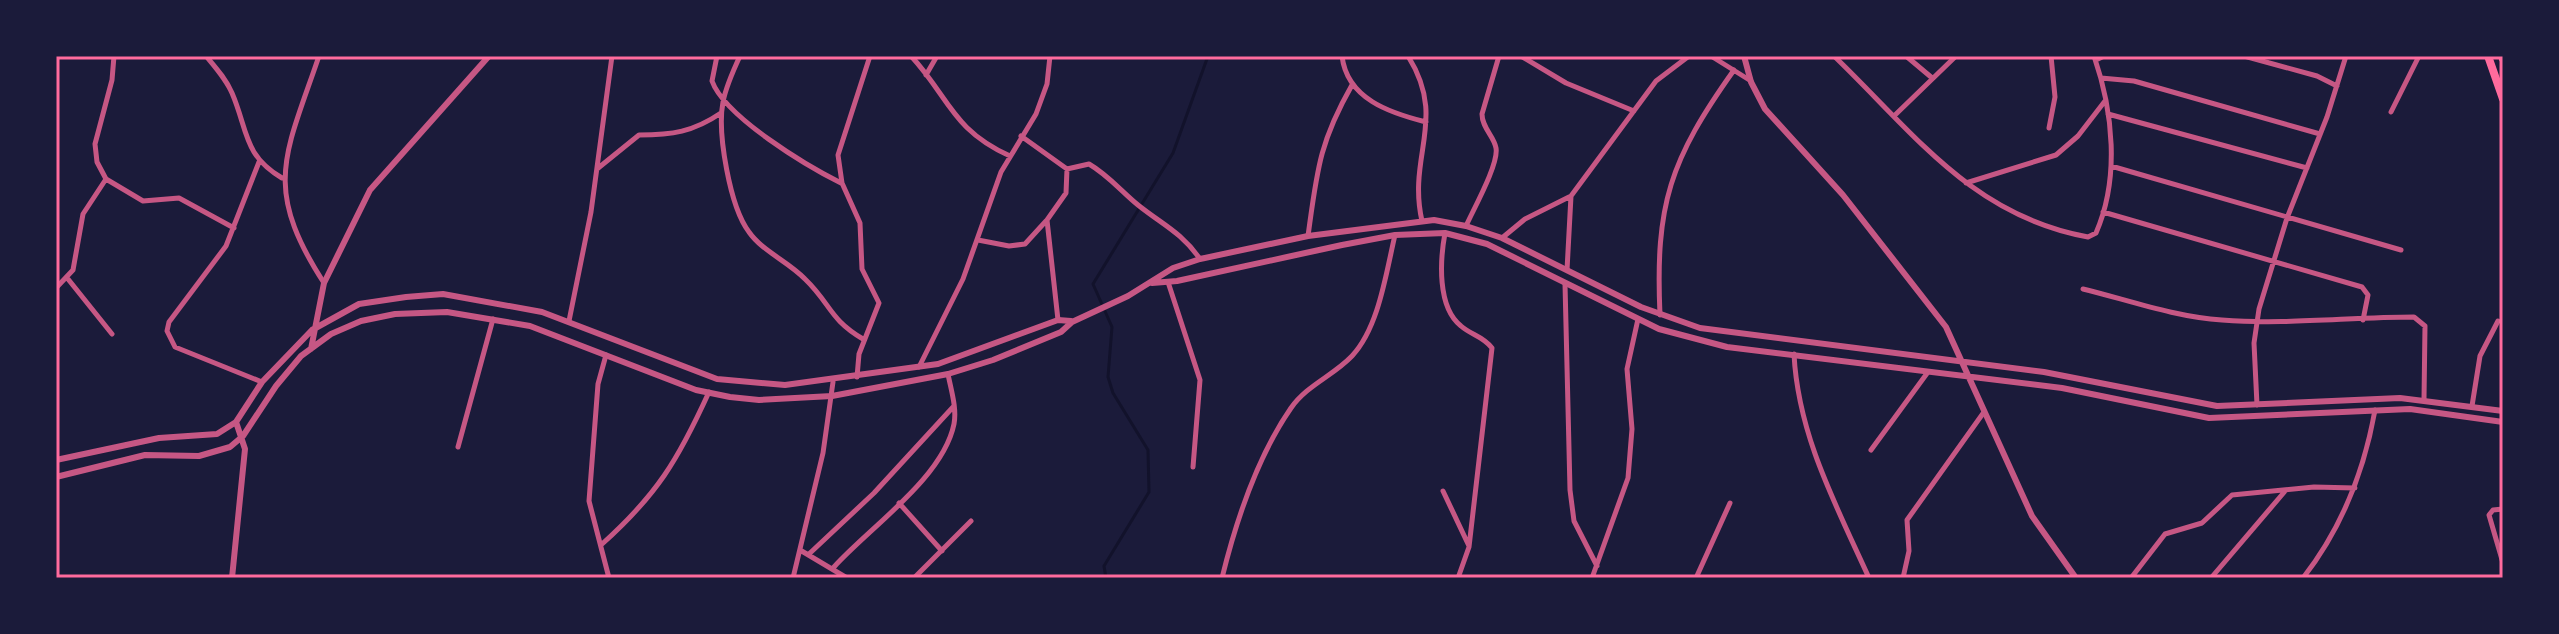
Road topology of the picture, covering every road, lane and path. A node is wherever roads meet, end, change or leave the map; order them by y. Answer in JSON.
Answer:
{"nodes":[{"id":1,"x":114,"y":56,"type":"edge"},
{"id":2,"x":206,"y":56,"type":"edge"},
{"id":3,"x":319,"y":56,"type":"edge"},
{"id":4,"x":489,"y":56,"type":"edge"},
{"id":5,"x":612,"y":56,"type":"edge"},
{"id":6,"x":717,"y":56,"type":"edge"},
{"id":7,"x":740,"y":56,"type":"edge"},
{"id":8,"x":870,"y":56,"type":"edge"},
{"id":9,"x":911,"y":56,"type":"edge"},
{"id":10,"x":937,"y":56,"type":"edge"},
{"id":11,"x":1050,"y":56,"type":"edge"},
{"id":12,"x":1342,"y":56,"type":"edge"},
{"id":13,"x":1408,"y":56,"type":"edge"},
{"id":14,"x":1499,"y":56,"type":"edge"},
{"id":15,"x":1521,"y":56,"type":"edge"},
{"id":16,"x":1689,"y":56,"type":"edge"},
{"id":17,"x":1711,"y":56,"type":"edge"},
{"id":18,"x":1744,"y":56,"type":"edge"},
{"id":19,"x":1834,"y":56,"type":"edge"},
{"id":20,"x":1906,"y":56,"type":"edge"},
{"id":21,"x":1956,"y":56,"type":"edge"},
{"id":22,"x":2051,"y":56,"type":"edge"},
{"id":23,"x":2104,"y":56,"type":"edge"},
{"id":24,"x":2244,"y":56,"type":"edge"},
{"id":25,"x":2346,"y":56,"type":"edge"},
{"id":26,"x":2419,"y":56,"type":"edge"},
{"id":27,"x":2488,"y":56,"type":"edge"},
{"id":28,"x":2095,"y":58,"type":"edge"},
{"id":29,"x":1734,"y":70,"type":"junction"},
{"id":30,"x":926,"y":75,"type":"junction"},
{"id":31,"x":1931,"y":77,"type":"junction"},
{"id":32,"x":2101,"y":78,"type":"junction"},
{"id":33,"x":1751,"y":82,"type":"junction"},
{"id":34,"x":1352,"y":85,"type":"junction"},
{"id":35,"x":2337,"y":86,"type":"junction"},
{"id":36,"x":723,"y":99,"type":"junction"},
{"id":37,"x":2503,"y":99,"type":"edge"},
{"id":38,"x":2105,"y":101,"type":"junction"},
{"id":39,"x":1634,"y":111,"type":"junction"},
{"id":40,"x":2391,"y":112,"type":"dead end"},
{"id":41,"x":722,"y":113,"type":"junction"},
{"id":42,"x":2108,"y":114,"type":"junction"},
{"id":43,"x":1894,"y":116,"type":"junction"},
{"id":44,"x":1426,"y":122,"type":"junction"},
{"id":45,"x":2049,"y":128,"type":"dead end"},
{"id":46,"x":2320,"y":134,"type":"junction"},
{"id":47,"x":1021,"y":136,"type":"junction"},
{"id":48,"x":1010,"y":156,"type":"junction"},
{"id":49,"x":259,"y":162,"type":"junction"},
{"id":50,"x":2111,"y":166,"type":"junction"},
{"id":51,"x":2307,"y":168,"type":"junction"},
{"id":52,"x":1067,"y":169,"type":"junction"},
{"id":53,"x":596,"y":170,"type":"junction"},
{"id":54,"x":282,"y":178,"type":"junction"},
{"id":55,"x":106,"y":179,"type":"junction"},
{"id":56,"x":842,"y":183,"type":"junction"},
{"id":57,"x":1966,"y":183,"type":"junction"},
{"id":58,"x":1571,"y":196,"type":"junction"},
{"id":59,"x":2103,"y":212,"type":"junction"},
{"id":60,"x":2287,"y":218,"type":"junction"},
{"id":61,"x":1047,"y":220,"type":"junction"},
{"id":62,"x":1422,"y":221,"type":"junction"},
{"id":63,"x":1466,"y":226,"type":"junction"},
{"id":64,"x":234,"y":228,"type":"junction"},
{"id":65,"x":1445,"y":233,"type":"junction"},
{"id":66,"x":1395,"y":235,"type":"junction"},
{"id":67,"x":1308,"y":236,"type":"junction"},
{"id":68,"x":1502,"y":238,"type":"junction"},
{"id":69,"x":978,"y":240,"type":"junction"},
{"id":70,"x":2401,"y":250,"type":"dead end"},
{"id":71,"x":1200,"y":259,"type":"junction"},
{"id":72,"x":2273,"y":259,"type":"junction"},
{"id":73,"x":1567,"y":270,"type":"junction"},
{"id":74,"x":68,"y":279,"type":"junction"},
{"id":75,"x":1168,"y":282,"type":"junction"},
{"id":76,"x":324,"y":283,"type":"junction"},
{"id":77,"x":1148,"y":283,"type":"junction"},
{"id":78,"x":1565,"y":284,"type":"junction"},
{"id":79,"x":56,"y":288,"type":"edge"},
{"id":80,"x":2083,"y":289,"type":"dead end"},
{"id":81,"x":1660,"y":316,"type":"junction"},
{"id":82,"x":493,"y":318,"type":"junction"},
{"id":83,"x":1638,"y":319,"type":"junction"},
{"id":84,"x":1058,"y":320,"type":"junction"},
{"id":85,"x":2363,"y":320,"type":"junction"},
{"id":86,"x":569,"y":321,"type":"junction"},
{"id":87,"x":2498,"y":321,"type":"dead end"},
{"id":88,"x":1072,"y":322,"type":"junction"},
{"id":89,"x":2256,"y":323,"type":"junction"},
{"id":90,"x":312,"y":330,"type":"junction"},
{"id":91,"x":112,"y":334,"type":"dead end"},
{"id":92,"x":863,"y":339,"type":"junction"},
{"id":93,"x":311,"y":349,"type":"junction"},
{"id":94,"x":1794,"y":353,"type":"junction"},
{"id":95,"x":606,"y":354,"type":"junction"},
{"id":96,"x":1963,"y":362,"type":"junction"},
{"id":97,"x":919,"y":367,"type":"junction"},
{"id":98,"x":1929,"y":371,"type":"junction"},
{"id":99,"x":948,"y":374,"type":"junction"},
{"id":100,"x":1969,"y":375,"type":"junction"},
{"id":101,"x":857,"y":378,"type":"junction"},
{"id":102,"x":262,"y":382,"type":"junction"},
{"id":103,"x":833,"y":382,"type":"junction"},
{"id":104,"x":709,"y":392,"type":"junction"},
{"id":105,"x":832,"y":396,"type":"junction"},
{"id":106,"x":2424,"y":399,"type":"junction"},
{"id":107,"x":954,"y":405,"type":"junction"},
{"id":108,"x":2257,"y":405,"type":"junction"},
{"id":109,"x":2472,"y":406,"type":"junction"},
{"id":110,"x":2375,"y":410,"type":"junction"},
{"id":111,"x":1985,"y":411,"type":"junction"},
{"id":112,"x":2503,"y":411,"type":"edge"},
{"id":113,"x":236,"y":422,"type":"junction"},
{"id":114,"x":2503,"y":422,"type":"edge"},
{"id":115,"x":243,"y":436,"type":"junction"},
{"id":116,"x":458,"y":447,"type":"dead end"},
{"id":117,"x":1871,"y":450,"type":"dead end"},
{"id":118,"x":56,"y":460,"type":"edge"},
{"id":119,"x":1193,"y":467,"type":"dead end"},
{"id":120,"x":56,"y":477,"type":"edge"},
{"id":121,"x":2355,"y":488,"type":"junction"},
{"id":122,"x":2286,"y":489,"type":"junction"},
{"id":123,"x":1443,"y":491,"type":"dead end"},
{"id":124,"x":899,"y":503,"type":"junction"},
{"id":125,"x":1730,"y":503,"type":"dead end"},
{"id":126,"x":2503,"y":509,"type":"edge"},
{"id":127,"x":971,"y":521,"type":"dead end"},
{"id":128,"x":601,"y":545,"type":"junction"},
{"id":129,"x":1469,"y":547,"type":"junction"},
{"id":130,"x":800,"y":550,"type":"junction"},
{"id":131,"x":942,"y":551,"type":"junction"},
{"id":132,"x":809,"y":554,"type":"junction"},
{"id":133,"x":2503,"y":563,"type":"edge"},
{"id":134,"x":1597,"y":566,"type":"junction"},
{"id":135,"x":834,"y":567,"type":"junction"},
{"id":136,"x":232,"y":578,"type":"edge"},
{"id":137,"x":609,"y":578,"type":"edge"},
{"id":138,"x":793,"y":578,"type":"edge"},
{"id":139,"x":847,"y":578,"type":"edge"},
{"id":140,"x":914,"y":578,"type":"edge"},
{"id":141,"x":1222,"y":578,"type":"edge"},
{"id":142,"x":1458,"y":578,"type":"edge"},
{"id":143,"x":1592,"y":578,"type":"edge"},
{"id":144,"x":1696,"y":578,"type":"edge"},
{"id":145,"x":1869,"y":578,"type":"edge"},
{"id":146,"x":1903,"y":578,"type":"edge"},
{"id":147,"x":2076,"y":578,"type":"edge"},
{"id":148,"x":2131,"y":578,"type":"edge"},
{"id":149,"x":2211,"y":578,"type":"edge"},
{"id":150,"x":2303,"y":578,"type":"edge"}],
"edges":[{"from":1,"to":55,"type":"street"},
{"from":2,"to":49,"type":"street"},
{"from":3,"to":54,"type":"street"},
{"from":4,"to":76,"type":"street"},
{"from":5,"to":53,"type":"street"},
{"from":6,"to":36,"type":"street"},
{"from":7,"to":36,"type":"street"},
{"from":8,"to":56,"type":"street"},
{"from":9,"to":30,"type":"street"},
{"from":10,"to":30,"type":"street"},
{"from":11,"to":47,"type":"street"},
{"from":12,"to":34,"type":"street"},
{"from":13,"to":44,"type":"street"},
{"from":14,"to":63,"type":"street"},
{"from":15,"to":39,"type":"street"},
{"from":16,"to":39,"type":"street"},
{"from":17,"to":29,"type":"street"},
{"from":18,"to":33,"type":"street"},
{"from":19,"to":43,"type":"street"},
{"from":20,"to":31,"type":"street"},
{"from":21,"to":31,"type":"street"},
{"from":22,"to":45,"type":"street"},
{"from":23,"to":28,"type":"street"},
{"from":24,"to":35,"type":"street"},
{"from":25,"to":35,"type":"street"},
{"from":26,"to":40,"type":"street"},
{"from":27,"to":37,"type":"main road"},
{"from":28,"to":32,"type":"street"},
{"from":29,"to":33,"type":"street"},
{"from":29,"to":81,"type":"street"},
{"from":30,"to":48,"type":"street"},
{"from":31,"to":43,"type":"street"},
{"from":32,"to":38,"type":"street"},
{"from":32,"to":46,"type":"street"},
{"from":33,"to":96,"type":"street"},
{"from":34,"to":44,"type":"street"},
{"from":34,"to":67,"type":"street"},
{"from":35,"to":46,"type":"street"},
{"from":36,"to":41,"type":"street"},
{"from":36,"to":56,"type":"street"},
{"from":38,"to":42,"type":"street"},
{"from":38,"to":57,"type":"street"},
{"from":39,"to":58,"type":"street"},
{"from":41,"to":53,"type":"street"},
{"from":41,"to":92,"type":"street"},
{"from":42,"to":50,"type":"street"},
{"from":42,"to":51,"type":"street"},
{"from":43,"to":57,"type":"street"},
{"from":44,"to":62,"type":"street"},
{"from":46,"to":51,"type":"street"},
{"from":47,"to":48,"type":"street"},
{"from":47,"to":52,"type":"street"},
{"from":48,"to":69,"type":"street"},
{"from":49,"to":54,"type":"street"},
{"from":49,"to":64,"type":"street"},
{"from":50,"to":59,"type":"street"},
{"from":50,"to":60,"type":"street"},
{"from":51,"to":60,"type":"street"},
{"from":52,"to":61,"type":"street"},
{"from":52,"to":71,"type":"street"},
{"from":53,"to":86,"type":"street"},
{"from":54,"to":76,"type":"street"},
{"from":55,"to":64,"type":"street"},
{"from":55,"to":74,"type":"street"},
{"from":56,"to":92,"type":"street"},
{"from":57,"to":59,"type":"street"},
{"from":58,"to":68,"type":"street"},
{"from":58,"to":73,"type":"street"},
{"from":59,"to":72,"type":"street"},
{"from":60,"to":70,"type":"street"},
{"from":60,"to":72,"type":"street"},
{"from":61,"to":69,"type":"street"},
{"from":61,"to":84,"type":"street"},
{"from":62,"to":63,"type":"street"},
{"from":62,"to":67,"type":"street"},
{"from":63,"to":68,"type":"street"},
{"from":64,"to":102,"type":"street"},
{"from":65,"to":66,"type":"street"},
{"from":65,"to":78,"type":"street"},
{"from":65,"to":129,"type":"street"},
{"from":66,"to":75,"type":"street"},
{"from":66,"to":141,"type":"street"},
{"from":67,"to":71,"type":"street"},
{"from":68,"to":73,"type":"street"},
{"from":69,"to":97,"type":"street"},
{"from":71,"to":77,"type":"street"},
{"from":72,"to":85,"type":"street"},
{"from":72,"to":89,"type":"street"},
{"from":73,"to":81,"type":"street"},
{"from":74,"to":79,"type":"street"},
{"from":74,"to":91,"type":"street"},
{"from":75,"to":77,"type":"street"},
{"from":75,"to":119,"type":"street"},
{"from":76,"to":90,"type":"street"},
{"from":77,"to":88,"type":"street"},
{"from":78,"to":83,"type":"street"},
{"from":78,"to":134,"type":"street"},
{"from":80,"to":89,"type":"street"},
{"from":81,"to":96,"type":"street"},
{"from":82,"to":93,"type":"street"},
{"from":82,"to":95,"type":"street"},
{"from":82,"to":116,"type":"street"},
{"from":83,"to":94,"type":"street"},
{"from":83,"to":134,"type":"street"},
{"from":84,"to":88,"type":"street"},
{"from":84,"to":97,"type":"street"},
{"from":85,"to":89,"type":"street"},
{"from":85,"to":106,"type":"street"},
{"from":86,"to":90,"type":"street"},
{"from":86,"to":103,"type":"street"},
{"from":87,"to":109,"type":"street"},
{"from":88,"to":99,"type":"street"},
{"from":89,"to":108,"type":"street"},
{"from":90,"to":93,"type":"street"},
{"from":90,"to":102,"type":"street"},
{"from":92,"to":101,"type":"street"},
{"from":93,"to":115,"type":"street"},
{"from":94,"to":98,"type":"street"},
{"from":94,"to":145,"type":"street"},
{"from":95,"to":104,"type":"street"},
{"from":95,"to":128,"type":"street"},
{"from":96,"to":100,"type":"street"},
{"from":96,"to":108,"type":"street"},
{"from":97,"to":101,"type":"street"},
{"from":98,"to":100,"type":"street"},
{"from":98,"to":117,"type":"street"},
{"from":99,"to":105,"type":"street"},
{"from":99,"to":107,"type":"street"},
{"from":100,"to":110,"type":"street"},
{"from":100,"to":111,"type":"street"},
{"from":101,"to":103,"type":"street"},
{"from":102,"to":113,"type":"street"},
{"from":103,"to":105,"type":"street"},
{"from":104,"to":105,"type":"street"},
{"from":104,"to":128,"type":"street"},
{"from":105,"to":130,"type":"street"},
{"from":106,"to":108,"type":"street"},
{"from":106,"to":109,"type":"street"},
{"from":107,"to":124,"type":"street"},
{"from":107,"to":132,"type":"street"},
{"from":109,"to":112,"type":"street"},
{"from":110,"to":114,"type":"street"},
{"from":110,"to":121,"type":"street"},
{"from":111,"to":146,"type":"street"},
{"from":111,"to":147,"type":"street"},
{"from":113,"to":115,"type":"street"},
{"from":113,"to":118,"type":"street"},
{"from":115,"to":120,"type":"street"},
{"from":115,"to":136,"type":"street"},
{"from":121,"to":122,"type":"street"},
{"from":121,"to":150,"type":"street"},
{"from":122,"to":148,"type":"street"},
{"from":122,"to":149,"type":"street"},
{"from":123,"to":129,"type":"street"},
{"from":124,"to":131,"type":"street"},
{"from":124,"to":135,"type":"street"},
{"from":125,"to":144,"type":"street"},
{"from":126,"to":133,"type":"street"},
{"from":127,"to":131,"type":"street"},
{"from":128,"to":137,"type":"street"},
{"from":129,"to":142,"type":"street"},
{"from":130,"to":132,"type":"street"},
{"from":130,"to":138,"type":"street"},
{"from":131,"to":140,"type":"street"},
{"from":132,"to":135,"type":"street"},
{"from":134,"to":143,"type":"street"},
{"from":135,"to":139,"type":"street"}]}
